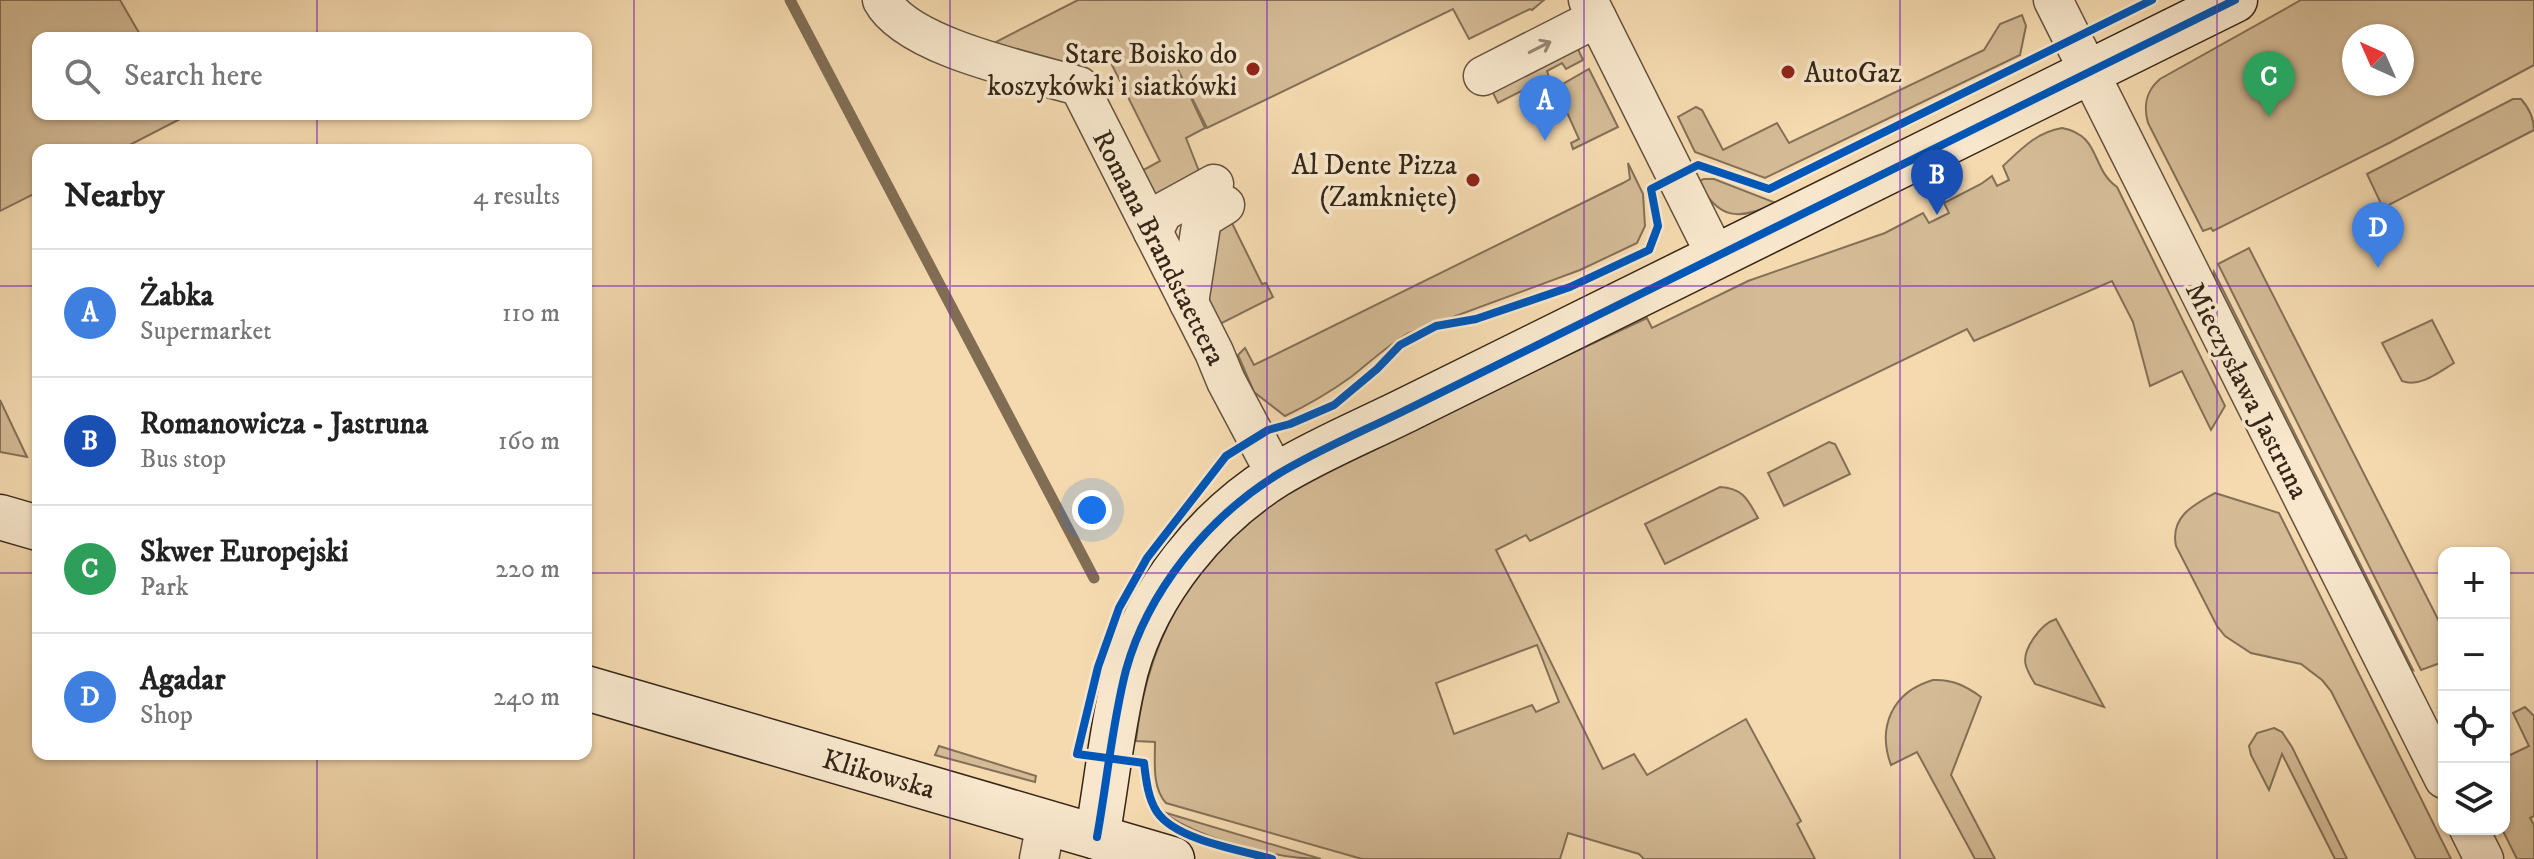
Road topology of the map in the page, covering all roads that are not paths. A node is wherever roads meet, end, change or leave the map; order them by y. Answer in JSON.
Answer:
{"nodes":[{"id":1,"x":882,"y":0,"type":"edge"},
{"id":2,"x":2053,"y":0,"type":"edge"},
{"id":3,"x":2235,"y":0,"type":"edge"},
{"id":4,"x":1587,"y":6,"type":"edge"},
{"id":5,"x":1477,"y":64,"type":"dead end"},
{"id":6,"x":2089,"y":74,"type":"junction"},
{"id":7,"x":1153,"y":232,"type":"junction"},
{"id":8,"x":1717,"y":258,"type":"junction"},
{"id":9,"x":1189,"y":303,"type":"junction"},
{"id":10,"x":1276,"y":475,"type":"junction"},
{"id":11,"x":0,"y":517,"type":"edge"},
{"id":12,"x":32,"y":526,"type":"edge"},
{"id":13,"x":592,"y":690,"type":"edge"},
{"id":14,"x":2438,"y":767,"type":"edge"},
{"id":15,"x":2472,"y":835,"type":"edge"},
{"id":16,"x":1097,"y":837,"type":"junction"},
{"id":17,"x":1042,"y":841,"type":"edge"},
{"id":18,"x":1172,"y":859,"type":"edge"},
{"id":19,"x":2484,"y":859,"type":"edge"}],
"edges":[{"from":1,"to":7,"type":"street","name":"Romana Brandstaettera"},
{"from":2,"to":6,"type":"street","name":"Mieczysława Jastruna"},
{"from":3,"to":6,"type":"street"},
{"from":5,"to":4,"type":"street","one_way":true},
{"from":4,"to":8,"type":"street"},
{"from":6,"to":8,"type":"street"},
{"from":6,"to":14,"type":"street","name":"Mieczysława Jastruna"},
{"from":7,"to":9,"type":"street","name":"Romana Brandstaettera"},
{"from":7,"to":9,"type":"street"},
{"from":8,"to":10,"type":"street"},
{"from":9,"to":10,"type":"street","name":"Romana Brandstaettera"},
{"from":10,"to":16,"type":"street"},
{"from":11,"to":12,"type":"street"},
{"from":13,"to":17,"type":"street","name":"Klikowska"},
{"from":15,"to":19,"type":"street"},
{"from":16,"to":17,"type":"street","name":"Klikowska"},
{"from":16,"to":18,"type":"street","name":"Klikowska"}]}
